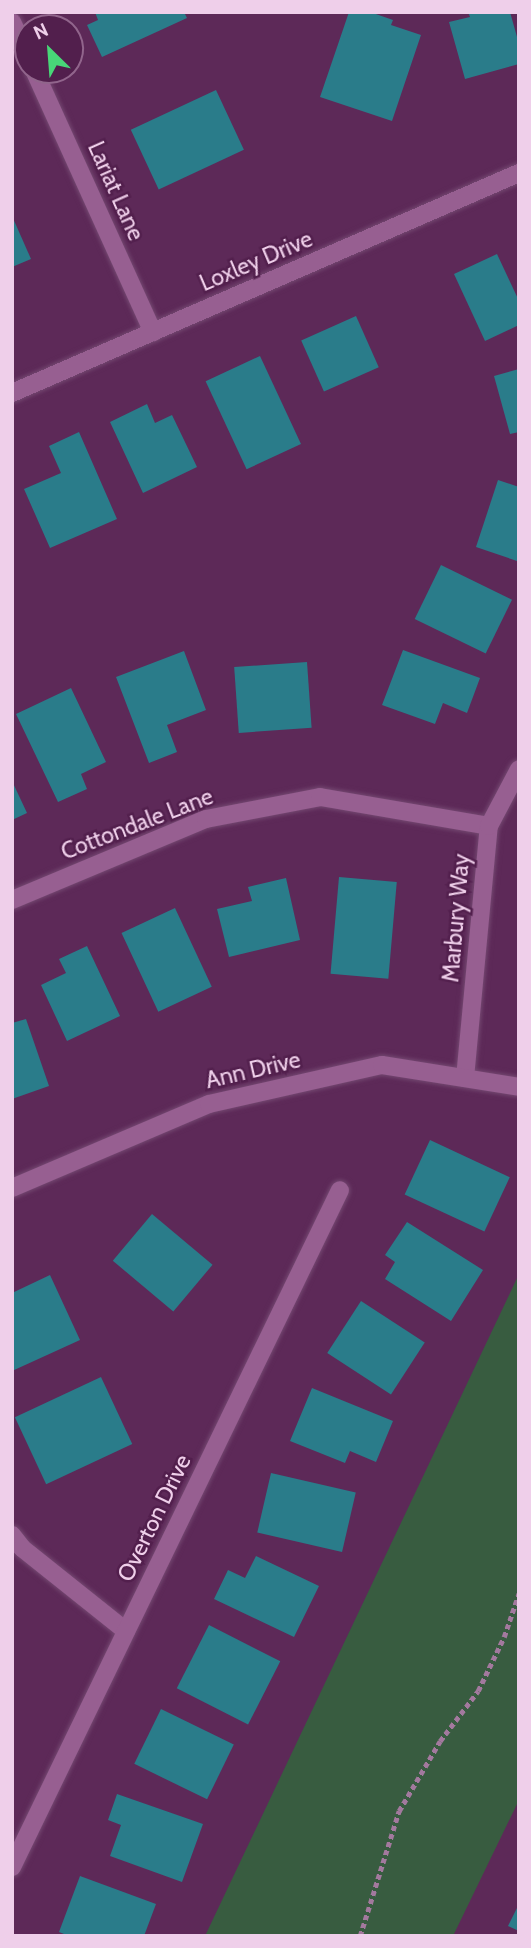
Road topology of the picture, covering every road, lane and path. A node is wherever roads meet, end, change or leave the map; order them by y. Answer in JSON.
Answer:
{"nodes":[{"id":1,"x":40,"y":84,"type":"edge"},
{"id":2,"x":519,"y":173,"type":"edge"},
{"id":3,"x":153,"y":332,"type":"junction"},
{"id":4,"x":12,"y":393,"type":"edge"},
{"id":5,"x":519,"y":769,"type":"edge"},
{"id":6,"x":489,"y":826,"type":"junction"},
{"id":7,"x":12,"y":900,"type":"edge"},
{"id":8,"x":465,"y":1078,"type":"junction"},
{"id":9,"x":519,"y":1087,"type":"edge"},
{"id":10,"x":12,"y":1188,"type":"edge"},
{"id":11,"x":340,"y":1190,"type":"dead end"},
{"id":12,"x":12,"y":1535,"type":"edge"},
{"id":13,"x":519,"y":1593,"type":"edge"},
{"id":14,"x":126,"y":1632,"type":"junction"},
{"id":15,"x":12,"y":1867,"type":"edge"},
{"id":16,"x":360,"y":1936,"type":"edge"}],
"edges":[{"from":1,"to":3,"type":"street","name":"Lariat Lane"},
{"from":2,"to":3,"type":"street","name":"Loxley Drive"},
{"from":3,"to":4,"type":"street","name":"Loxley Drive"},
{"from":5,"to":6,"type":"street","name":"Marbury Way"},
{"from":6,"to":7,"type":"street","name":"Cottondale Lane"},
{"from":6,"to":8,"type":"street","name":"Marbury Way"},
{"from":8,"to":9,"type":"street","name":"Ann Drive"},
{"from":8,"to":10,"type":"street","name":"Ann Drive"},
{"from":11,"to":14,"type":"street","name":"Overton Drive"},
{"from":12,"to":14,"type":"street"},
{"from":13,"to":16,"type":"path"},
{"from":14,"to":15,"type":"street","name":"Overton Drive"}]}
